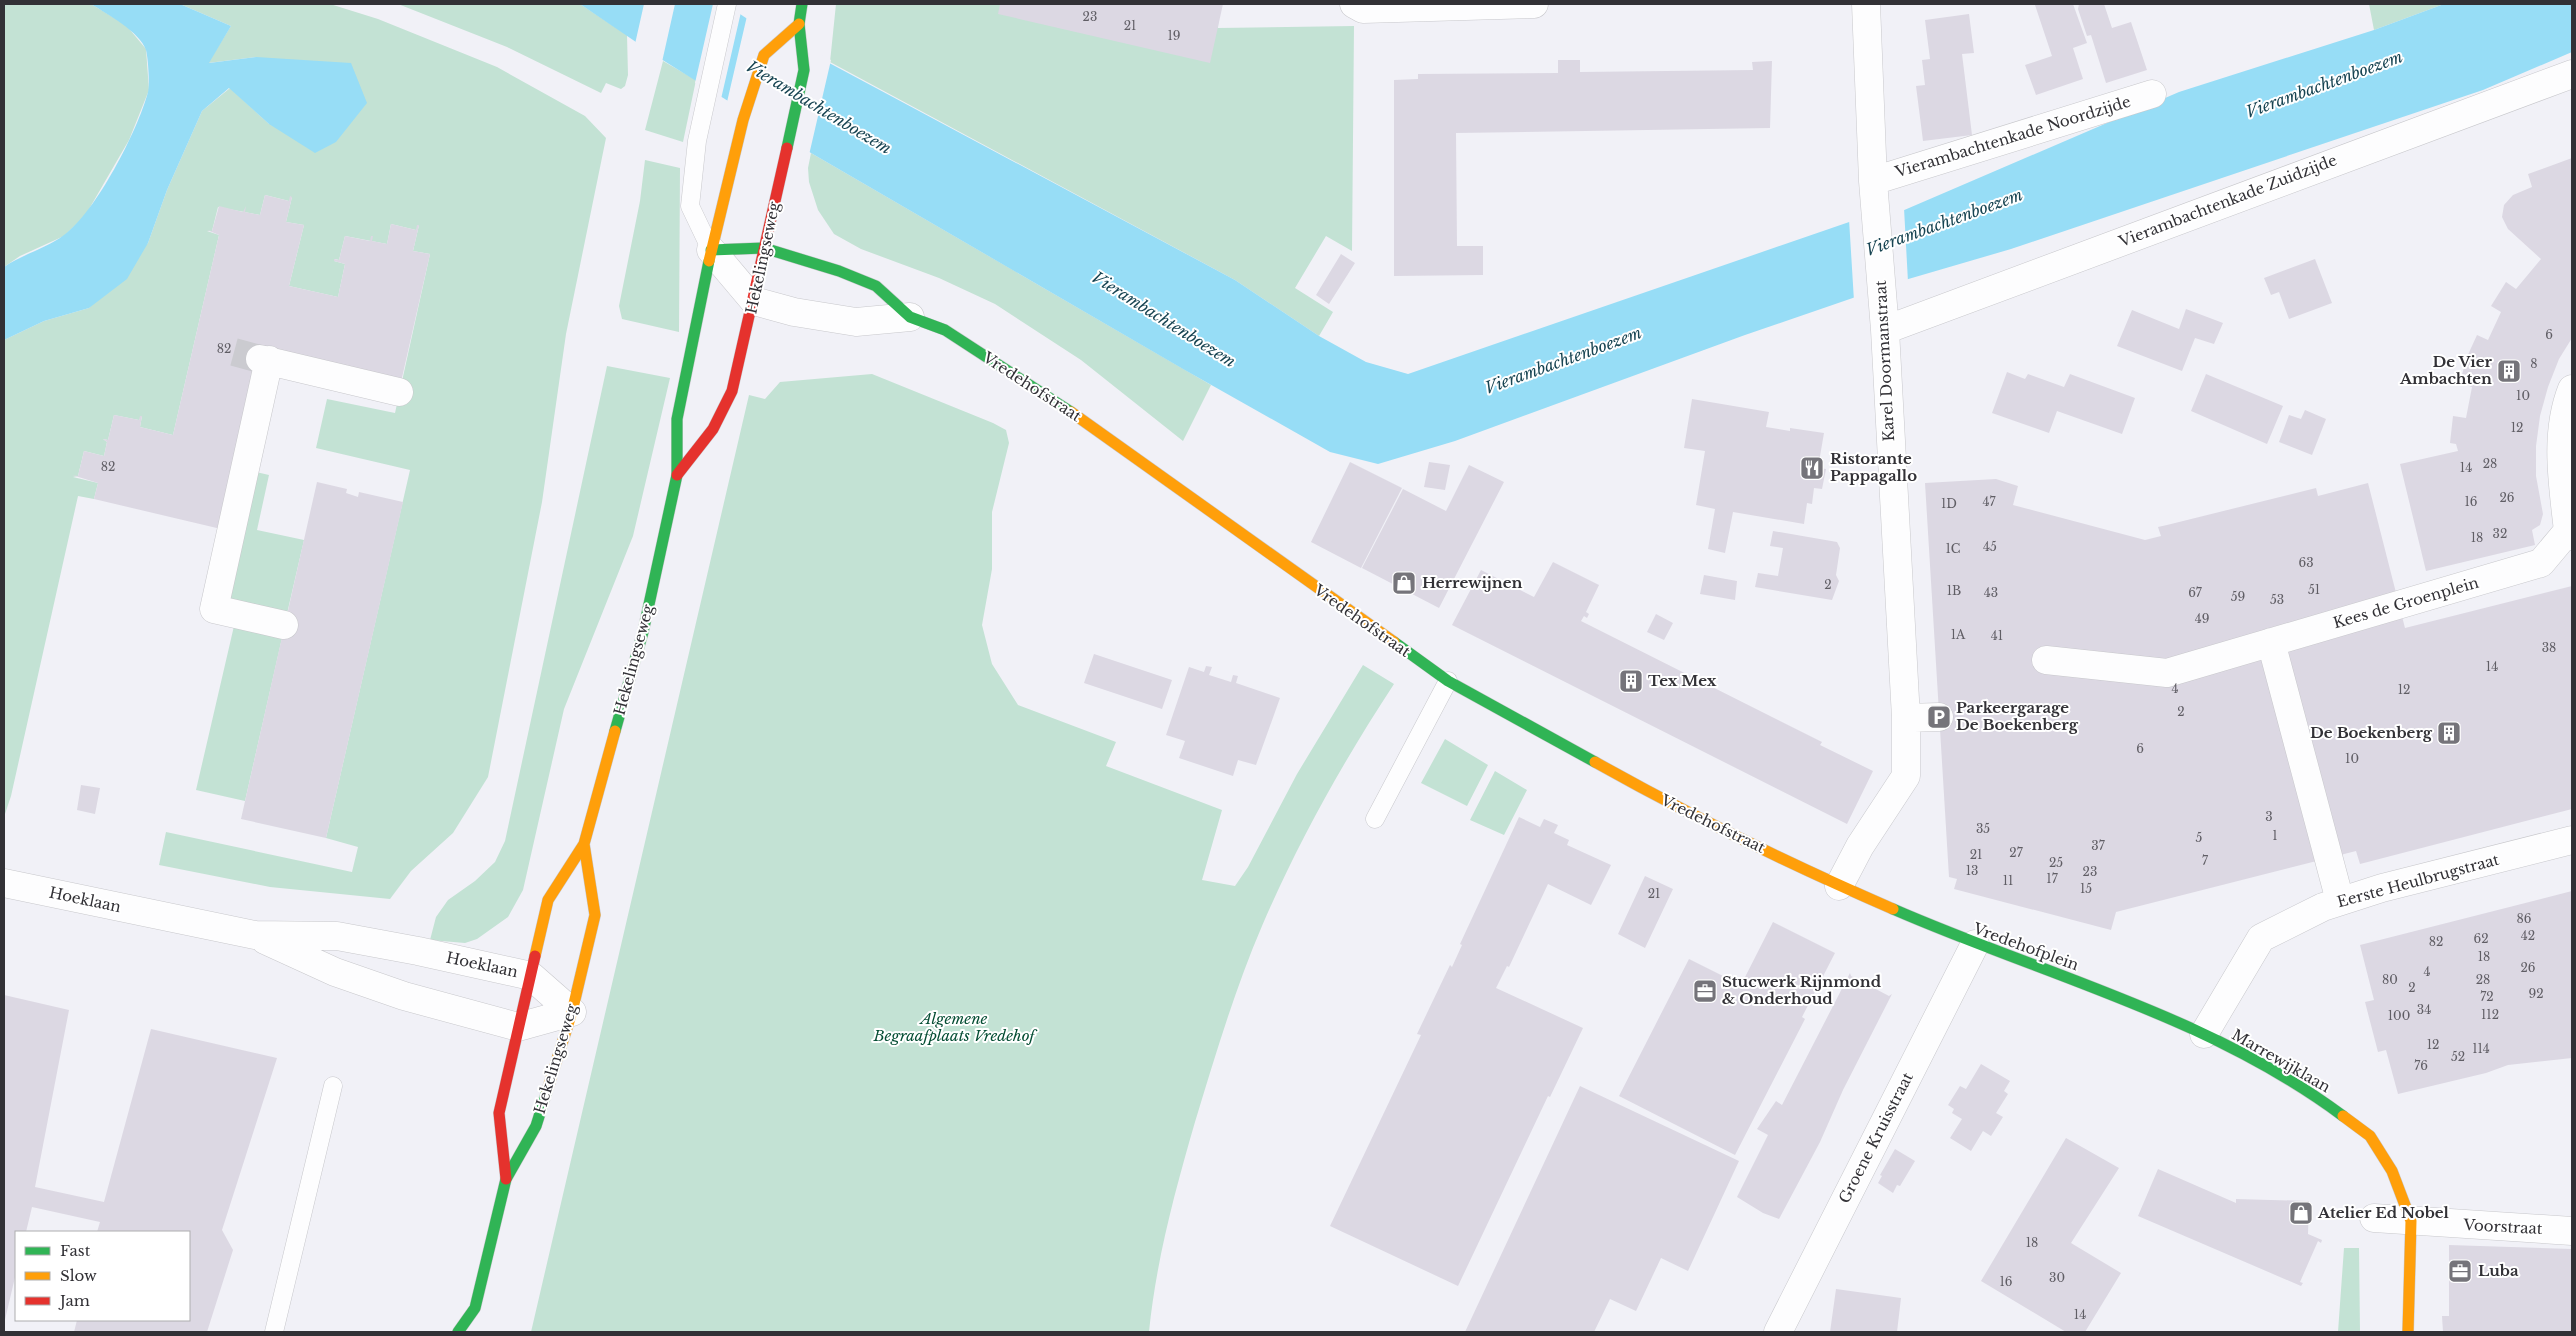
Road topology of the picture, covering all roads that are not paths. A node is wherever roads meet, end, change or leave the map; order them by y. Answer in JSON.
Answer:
{"nodes":[{"id":1,"x":727,"y":4,"type":"edge"},
{"id":2,"x":802,"y":4,"type":"edge"},
{"id":3,"x":1354,"y":4,"type":"edge"},
{"id":4,"x":1534,"y":4,"type":"edge"},
{"id":5,"x":1866,"y":4,"type":"edge"},
{"id":6,"x":799,"y":24,"type":"junction"},
{"id":7,"x":2572,"y":74,"type":"edge"},
{"id":8,"x":2152,"y":94,"type":"dead end"},
{"id":9,"x":1874,"y":192,"type":"junction"},
{"id":10,"x":764,"y":248,"type":"junction"},
{"id":11,"x":712,"y":250,"type":"junction"},
{"id":12,"x":754,"y":302,"type":"junction"},
{"id":13,"x":910,"y":317,"type":"junction"},
{"id":14,"x":1884,"y":319,"type":"junction"},
{"id":15,"x":2572,"y":389,"type":"edge"},
{"id":16,"x":399,"y":392,"type":"dead end"},
{"id":17,"x":677,"y":475,"type":"junction"},
{"id":18,"x":2571,"y":531,"type":"edge"},
{"id":19,"x":284,"y":625,"type":"dead end"},
{"id":20,"x":2271,"y":642,"type":"junction"},
{"id":21,"x":2046,"y":660,"type":"dead end"},
{"id":22,"x":1448,"y":681,"type":"junction"},
{"id":23,"x":1939,"y":717,"type":"dead end"},
{"id":24,"x":1906,"y":718,"type":"junction"},
{"id":25,"x":1376,"y":819,"type":"dead end"},
{"id":26,"x":2572,"y":840,"type":"edge"},
{"id":27,"x":584,"y":844,"type":"junction"},
{"id":28,"x":4,"y":883,"type":"edge"},
{"id":29,"x":1839,"y":886,"type":"junction"},
{"id":30,"x":2340,"y":902,"type":"junction"},
{"id":31,"x":255,"y":935,"type":"junction"},
{"id":32,"x":1974,"y":944,"type":"junction"},
{"id":33,"x":531,"y":976,"type":"junction"},
{"id":34,"x":572,"y":1012,"type":"junction"},
{"id":35,"x":518,"y":1027,"type":"junction"},
{"id":36,"x":2204,"y":1034,"type":"junction"},
{"id":37,"x":333,"y":1086,"type":"dead end"},
{"id":38,"x":506,"y":1180,"type":"junction"},
{"id":39,"x":2374,"y":1218,"type":"dead end"},
{"id":40,"x":2410,"y":1221,"type":"junction"},
{"id":41,"x":2572,"y":1231,"type":"edge"},
{"id":42,"x":475,"y":1308,"type":"junction"},
{"id":43,"x":478,"y":1324,"type":"dead end"},
{"id":44,"x":274,"y":1332,"type":"edge"},
{"id":45,"x":458,"y":1332,"type":"edge"},
{"id":46,"x":1778,"y":1332,"type":"edge"},
{"id":47,"x":2408,"y":1332,"type":"edge"}],
"edges":[{"from":1,"to":11,"type":"lane"},
{"from":2,"to":6,"type":"street","name":"Hekelingseweg"},
{"from":3,"to":4,"type":"street"},
{"from":5,"to":9,"type":"street","name":"Karel Doormanstraat"},
{"from":6,"to":10,"type":"street","name":"Hekelingseweg"},
{"from":6,"to":11,"type":"street","name":"Hekelingseweg"},
{"from":7,"to":14,"type":"street","name":"Vierambachtenkade Zuidzijde"},
{"from":8,"to":9,"type":"street","name":"Vierambachtenkade Noordzijde"},
{"from":9,"to":14,"type":"street","name":"Karel Doormanstraat"},
{"from":10,"to":11,"type":"street","name":"Vredehofstraat"},
{"from":10,"to":12,"type":"street","name":"Hekelingseweg"},
{"from":10,"to":13,"type":"street","name":"Vredehofstraat"},
{"from":11,"to":12,"type":"street"},
{"from":11,"to":17,"type":"street","name":"Hekelingseweg"},
{"from":12,"to":13,"type":"street","name":"Vredehofstraat"},
{"from":12,"to":17,"type":"street","name":"Hekelingseweg"},
{"from":13,"to":22,"type":"street","name":"Vredehofstraat"},
{"from":14,"to":24,"type":"street","name":"Karel Doormanstraat"},
{"from":15,"to":18,"type":"street"},
{"from":16,"to":19,"type":"street"},
{"from":17,"to":27,"type":"street","name":"Hekelingseweg"},
{"from":18,"to":20,"type":"street","name":"Kees de Groenplein"},
{"from":20,"to":21,"type":"street","name":"Kees de Groenplein"},
{"from":20,"to":30,"type":"street"},
{"from":22,"to":25,"type":"lane"},
{"from":22,"to":29,"type":"street","name":"Vredehofstraat"},
{"from":23,"to":24,"type":"street"},
{"from":24,"to":29,"type":"street","name":"Karel Doormanstraat"},
{"from":26,"to":30,"type":"street","name":"Eerste Heulbrugstraat"},
{"from":27,"to":33,"type":"street","name":"Hekelingseweg"},
{"from":27,"to":34,"type":"street","name":"Hekelingseweg"},
{"from":28,"to":31,"type":"street","name":"Hoeklaan"},
{"from":29,"to":32,"type":"street","name":"Vredehofplein"},
{"from":30,"to":36,"type":"street","name":"Eerste Heulbrugstraat"},
{"from":31,"to":33,"type":"street","name":"Hoeklaan"},
{"from":31,"to":35,"type":"street","name":"Hoeklaan"},
{"from":32,"to":36,"type":"street","name":"Vredehofplein"},
{"from":32,"to":46,"type":"street","name":"Groene Kruisstraat"},
{"from":33,"to":34,"type":"street","name":"Hoeklaan"},
{"from":33,"to":35,"type":"street","name":"Hekelingseweg"},
{"from":34,"to":35,"type":"street"},
{"from":34,"to":38,"type":"street","name":"Hekelingseweg"},
{"from":35,"to":38,"type":"street","name":"Hekelingseweg"},
{"from":36,"to":40,"type":"street","name":"Marrewijklaan"},
{"from":37,"to":44,"type":"lane"},
{"from":38,"to":42,"type":"street","name":"Hekelingseweg"},
{"from":39,"to":40,"type":"street","name":"Voorstraat"},
{"from":40,"to":41,"type":"street","name":"Voorstraat"},
{"from":40,"to":47,"type":"street","name":"Marrewijklaan"},
{"from":42,"to":43,"type":"street","name":"Hekelingseweg"},
{"from":42,"to":45,"type":"street","name":"Hekelingseweg"}]}
